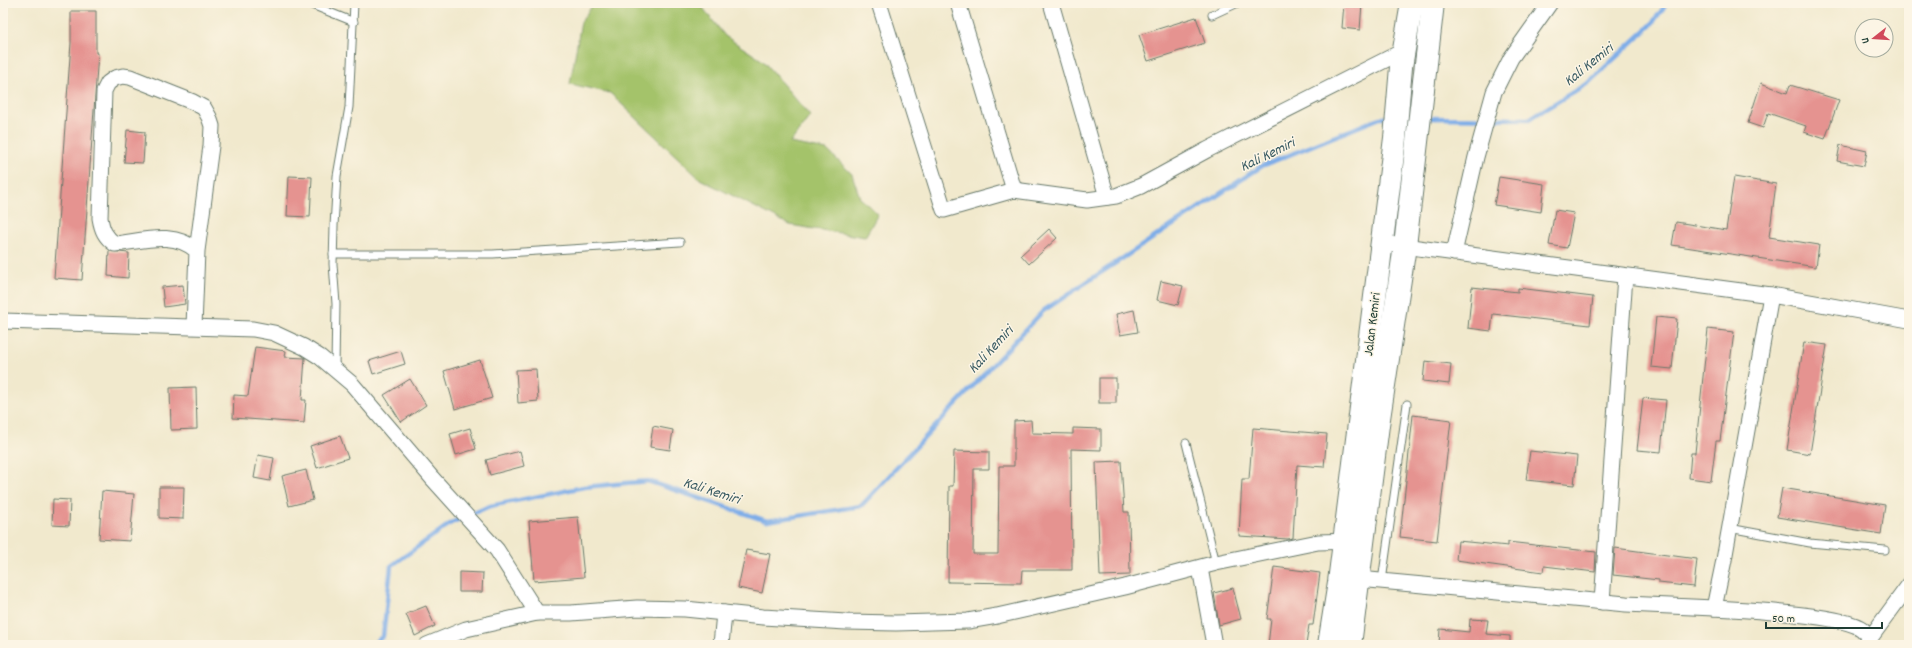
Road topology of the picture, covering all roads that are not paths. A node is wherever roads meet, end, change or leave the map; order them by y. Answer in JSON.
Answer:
{"nodes":[{"id":1,"x":307,"y":3,"type":"edge"},
{"id":2,"x":354,"y":3,"type":"edge"},
{"id":3,"x":879,"y":3,"type":"edge"},
{"id":4,"x":958,"y":3,"type":"edge"},
{"id":5,"x":1051,"y":3,"type":"edge"},
{"id":6,"x":1238,"y":3,"type":"edge"},
{"id":7,"x":1412,"y":3,"type":"edge"},
{"id":8,"x":1433,"y":3,"type":"edge"},
{"id":9,"x":1550,"y":3,"type":"edge"},
{"id":10,"x":1212,"y":15,"type":"dead end"},
{"id":11,"x":354,"y":22,"type":"junction"},
{"id":12,"x":1403,"y":58,"type":"junction"},
{"id":13,"x":1405,"y":140,"type":"junction"},
{"id":14,"x":1014,"y":190,"type":"junction"},
{"id":15,"x":1107,"y":197,"type":"junction"},
{"id":16,"x":680,"y":242,"type":"dead end"},
{"id":17,"x":1381,"y":243,"type":"junction"},
{"id":18,"x":1405,"y":246,"type":"junction"},
{"id":19,"x":197,"y":251,"type":"junction"},
{"id":20,"x":1454,"y":252,"type":"junction"},
{"id":21,"x":333,"y":254,"type":"junction"},
{"id":22,"x":1625,"y":276,"type":"junction"},
{"id":23,"x":1771,"y":295,"type":"junction"},
{"id":24,"x":1909,"y":320,"type":"edge"},
{"id":25,"x":3,"y":321,"type":"edge"},
{"id":26,"x":194,"y":326,"type":"junction"},
{"id":27,"x":335,"y":369,"type":"junction"},
{"id":28,"x":1407,"y":404,"type":"dead end"},
{"id":29,"x":1186,"y":443,"type":"dead end"},
{"id":30,"x":1729,"y":528,"type":"junction"},
{"id":31,"x":1354,"y":541,"type":"junction"},
{"id":32,"x":1885,"y":550,"type":"dead end"},
{"id":33,"x":1216,"y":563,"type":"junction"},
{"id":34,"x":1200,"y":568,"type":"junction"},
{"id":35,"x":1359,"y":579,"type":"junction"},
{"id":36,"x":1382,"y":581,"type":"junction"},
{"id":37,"x":1909,"y":585,"type":"edge"},
{"id":38,"x":1602,"y":602,"type":"junction"},
{"id":39,"x":1714,"y":608,"type":"junction"},
{"id":40,"x":537,"y":613,"type":"junction"},
{"id":41,"x":724,"y":613,"type":"junction"},
{"id":42,"x":1868,"y":643,"type":"edge"},
{"id":43,"x":427,"y":645,"type":"edge"},
{"id":44,"x":720,"y":645,"type":"edge"},
{"id":45,"x":1214,"y":645,"type":"edge"},
{"id":46,"x":1329,"y":645,"type":"edge"},
{"id":47,"x":1350,"y":645,"type":"edge"}],
"edges":[{"from":1,"to":11,"type":"lane"},
{"from":2,"to":11,"type":"lane"},
{"from":3,"to":14,"type":"street"},
{"from":4,"to":14,"type":"street"},
{"from":5,"to":15,"type":"street"},
{"from":6,"to":10,"type":"lane"},
{"from":7,"to":12,"type":"highway","name":"Jalan Kemiri"},
{"from":8,"to":13,"type":"highway","name":"Jalan Kemiri"},
{"from":9,"to":20,"type":"street"},
{"from":11,"to":21,"type":"lane"},
{"from":12,"to":13,"type":"highway","name":"Jalan Kemiri"},
{"from":12,"to":15,"type":"street"},
{"from":13,"to":17,"type":"highway","name":"Jalan Kemiri"},
{"from":13,"to":18,"type":"highway","name":"Jalan Kemiri"},
{"from":14,"to":15,"type":"street"},
{"from":16,"to":21,"type":"lane"},
{"from":17,"to":18,"type":"street"},
{"from":17,"to":31,"type":"highway","name":"Jalan Kemiri"},
{"from":18,"to":20,"type":"street"},
{"from":18,"to":31,"type":"highway","name":"Jalan Kemiri"},
{"from":19,"to":19,"type":"street"},
{"from":19,"to":26,"type":"street"},
{"from":20,"to":22,"type":"street"},
{"from":21,"to":27,"type":"lane"},
{"from":22,"to":23,"type":"street"},
{"from":22,"to":38,"type":"street"},
{"from":23,"to":24,"type":"street"},
{"from":23,"to":30,"type":"street"},
{"from":25,"to":26,"type":"street"},
{"from":26,"to":27,"type":"street"},
{"from":27,"to":40,"type":"street"},
{"from":28,"to":36,"type":"lane"},
{"from":29,"to":33,"type":"lane"},
{"from":30,"to":32,"type":"lane"},
{"from":30,"to":39,"type":"street"},
{"from":31,"to":33,"type":"street"},
{"from":31,"to":35,"type":"highway","name":"Jalan Kemiri"},
{"from":31,"to":46,"type":"highway","name":"Jalan Kemiri"},
{"from":33,"to":34,"type":"street"},
{"from":34,"to":41,"type":"street"},
{"from":34,"to":45,"type":"street"},
{"from":35,"to":36,"type":"street"},
{"from":35,"to":47,"type":"highway","name":"Jalan Kemiri"},
{"from":36,"to":38,"type":"street"},
{"from":37,"to":42,"type":"street"},
{"from":38,"to":39,"type":"street"},
{"from":39,"to":42,"type":"street"},
{"from":40,"to":41,"type":"street"},
{"from":40,"to":43,"type":"street"},
{"from":41,"to":44,"type":"street"}]}
